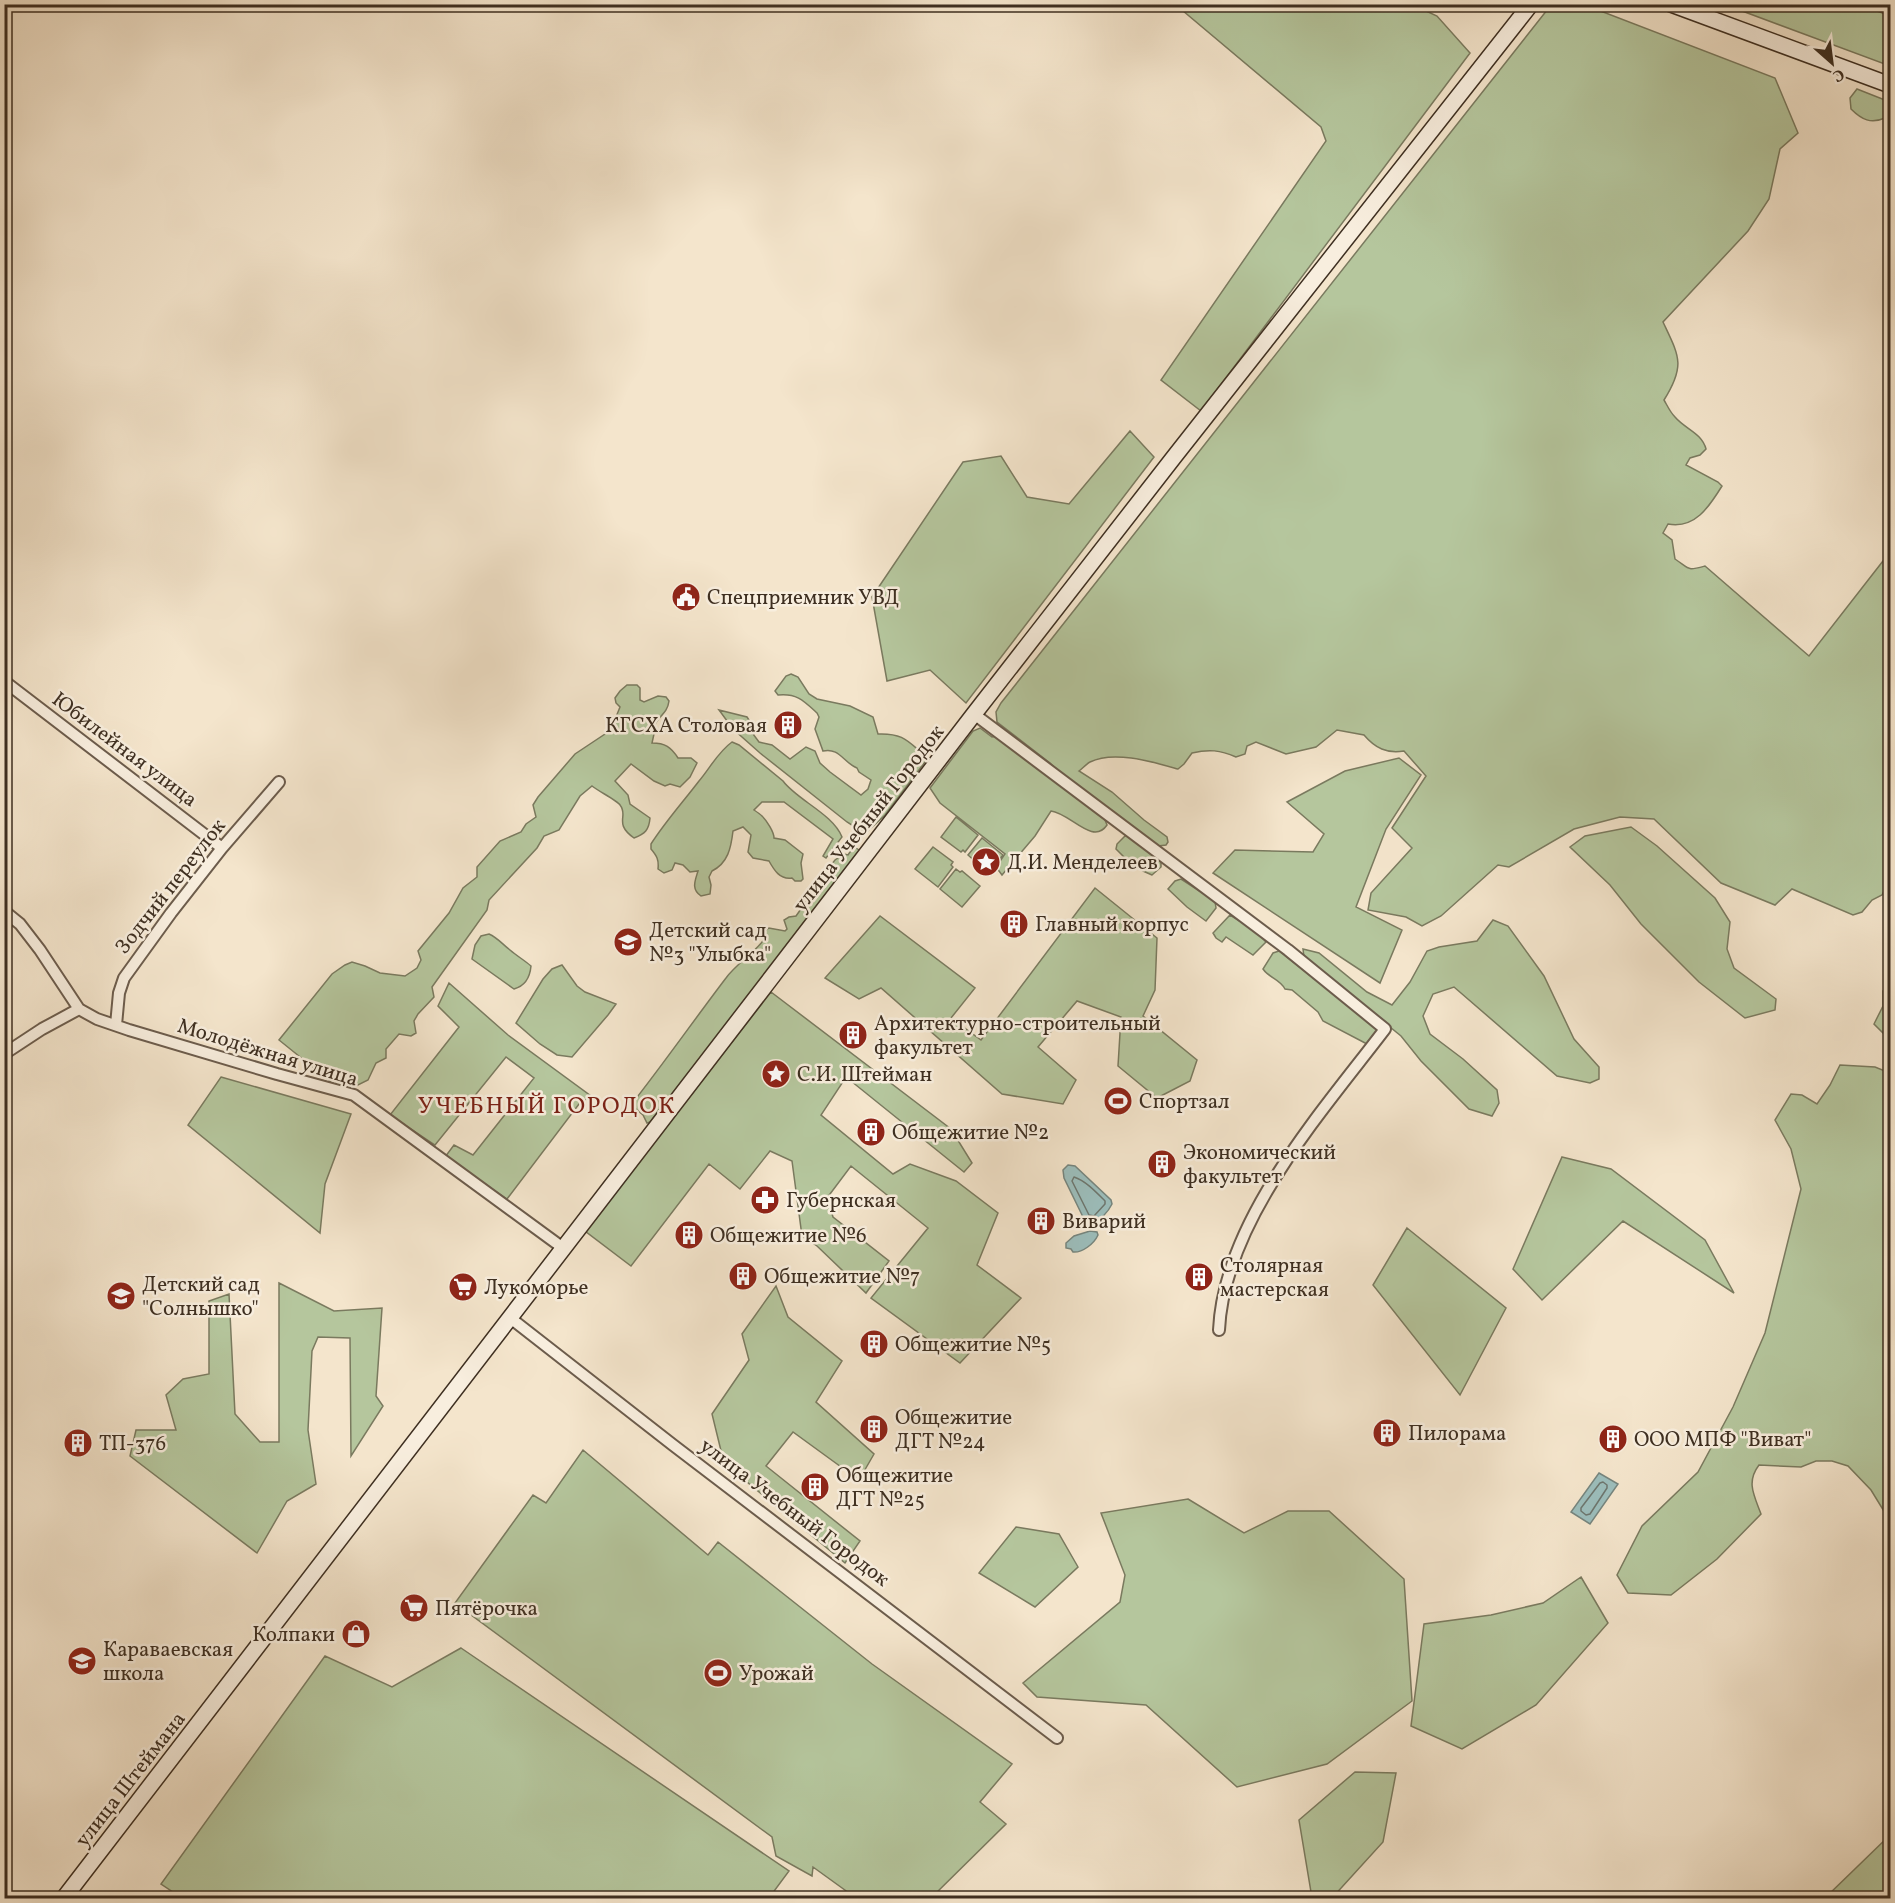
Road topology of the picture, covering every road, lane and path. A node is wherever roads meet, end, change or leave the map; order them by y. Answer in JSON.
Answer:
{"nodes":[{"id":1,"x":1531,"y":4,"type":"edge"},
{"id":2,"x":1671,"y":4,"type":"edge"},
{"id":3,"x":1890,"y":85,"type":"edge"},
{"id":4,"x":4,"y":681,"type":"edge"},
{"id":5,"x":974,"y":714,"type":"junction"},
{"id":6,"x":279,"y":782,"type":"dead end"},
{"id":7,"x":222,"y":848,"type":"junction"},
{"id":8,"x":4,"y":911,"type":"edge"},
{"id":9,"x":79,"y":1009,"type":"junction"},
{"id":10,"x":116,"y":1025,"type":"junction"},
{"id":11,"x":4,"y":1054,"type":"edge"},
{"id":12,"x":562,"y":1248,"type":"junction"},
{"id":13,"x":509,"y":1317,"type":"junction"},
{"id":14,"x":1219,"y":1330,"type":"dead end"},
{"id":15,"x":272,"y":1628,"type":"joint"},
{"id":16,"x":1057,"y":1738,"type":"dead end"},
{"id":17,"x":64,"y":1899,"type":"edge"}],
"edges":[{"from":1,"to":5,"type":"street","name":"улица Учебный Городок"},
{"from":2,"to":3,"type":"street"},
{"from":4,"to":7,"type":"street","name":"Юбилейная улица"},
{"from":5,"to":12,"type":"street","name":"улица Учебный Городок"},
{"from":5,"to":14,"type":"street"},
{"from":6,"to":7,"type":"street","name":"Зодчий переулок"},
{"from":7,"to":10,"type":"street","name":"Зодчий переулок"},
{"from":8,"to":9,"type":"street"},
{"from":9,"to":10,"type":"street","name":"Молодёжная улица"},
{"from":9,"to":11,"type":"street"},
{"from":10,"to":12,"type":"street","name":"Молодёжная улица"},
{"from":12,"to":13,"type":"street","name":"улица Учебный Городок"},
{"from":13,"to":15,"type":"street","name":"улица Учебный Городок"},
{"from":13,"to":16,"type":"street","name":"улица Учебный Городок"},
{"from":15,"to":17,"type":"street","name":"улица Штеймана"}]}
